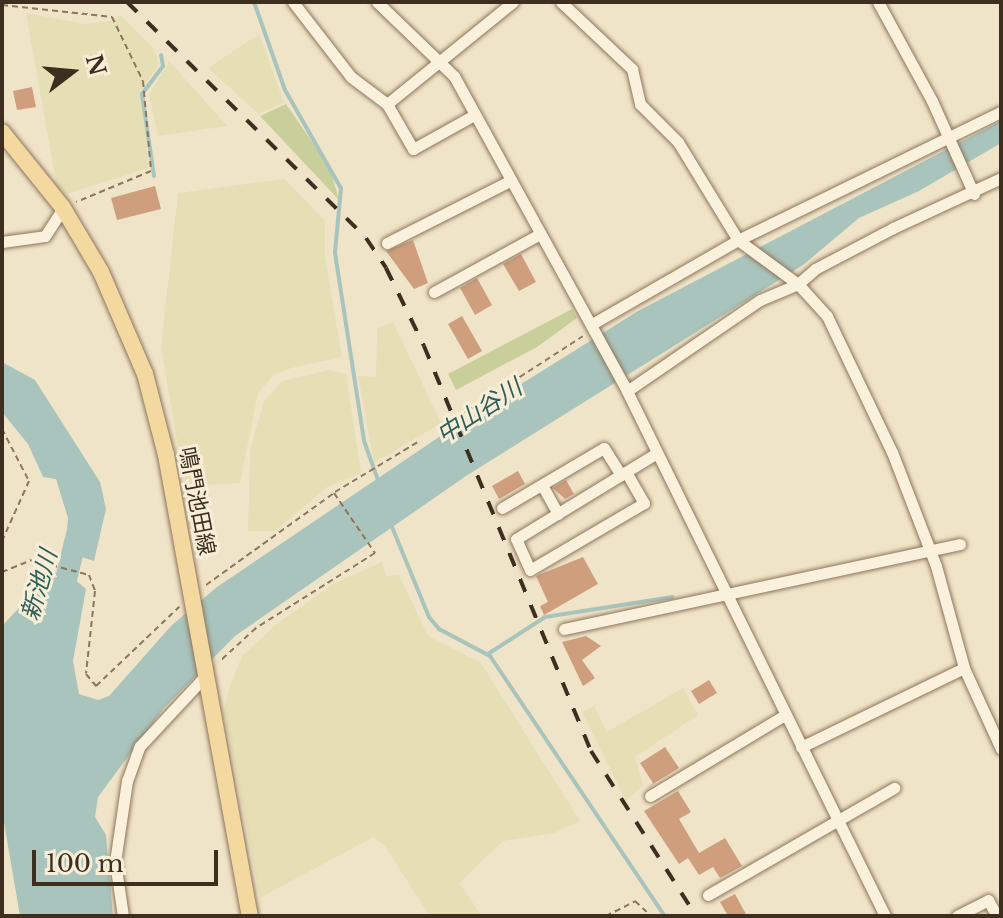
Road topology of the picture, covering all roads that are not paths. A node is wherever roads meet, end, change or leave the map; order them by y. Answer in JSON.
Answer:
{"nodes":[{"id":1,"x":293,"y":2,"type":"edge"},
{"id":2,"x":377,"y":2,"type":"edge"},
{"id":3,"x":561,"y":2,"type":"edge"},
{"id":4,"x":878,"y":2,"type":"edge"},
{"id":5,"x":509,"y":3,"type":"edge"},
{"id":6,"x":442,"y":60,"type":"junction"},
{"id":7,"x":387,"y":104,"type":"junction"},
{"id":8,"x":1001,"y":112,"type":"edge"},
{"id":9,"x":474,"y":115,"type":"junction"},
{"id":10,"x":2,"y":132,"type":"edge"},
{"id":11,"x":948,"y":139,"type":"junction"},
{"id":12,"x":1001,"y":178,"type":"edge"},
{"id":13,"x":510,"y":181,"type":"junction"},
{"id":14,"x":973,"y":192,"type":"junction"},
{"id":15,"x":63,"y":208,"type":"junction"},
{"id":16,"x":540,"y":234,"type":"junction"},
{"id":17,"x":2,"y":242,"type":"edge"},
{"id":18,"x":387,"y":243,"type":"dead end"},
{"id":19,"x":741,"y":243,"type":"junction"},
{"id":20,"x":795,"y":282,"type":"junction"},
{"id":21,"x":434,"y":292,"type":"dead end"},
{"id":22,"x":594,"y":328,"type":"junction"},
{"id":23,"x":626,"y":388,"type":"junction"},
{"id":24,"x":657,"y":453,"type":"junction"},
{"id":25,"x":623,"y":474,"type":"junction"},
{"id":26,"x":542,"y":485,"type":"junction"},
{"id":27,"x":502,"y":508,"type":"dead end"},
{"id":28,"x":558,"y":514,"type":"junction"},
{"id":29,"x":960,"y":544,"type":"dead end"},
{"id":30,"x":930,"y":552,"type":"junction"},
{"id":31,"x":724,"y":596,"type":"junction"},
{"id":32,"x":564,"y":629,"type":"dead end"},
{"id":33,"x":964,"y":668,"type":"junction"},
{"id":34,"x":205,"y":671,"type":"junction"},
{"id":35,"x":785,"y":715,"type":"junction"},
{"id":36,"x":801,"y":747,"type":"junction"},
{"id":37,"x":1001,"y":749,"type":"edge"},
{"id":38,"x":894,"y":788,"type":"dead end"},
{"id":39,"x":650,"y":796,"type":"dead end"},
{"id":40,"x":840,"y":823,"type":"junction"},
{"id":41,"x":708,"y":895,"type":"dead end"},
{"id":42,"x":123,"y":916,"type":"edge"},
{"id":43,"x":250,"y":916,"type":"edge"},
{"id":44,"x":885,"y":916,"type":"edge"},
{"id":45,"x":957,"y":916,"type":"edge"},
{"id":46,"x":997,"y":916,"type":"edge"}],
"edges":[{"from":1,"to":7,"type":"street"},
{"from":2,"to":6,"type":"street"},
{"from":3,"to":19,"type":"street"},
{"from":4,"to":11,"type":"street"},
{"from":5,"to":6,"type":"street"},
{"from":6,"to":7,"type":"street"},
{"from":6,"to":9,"type":"street"},
{"from":7,"to":9,"type":"street"},
{"from":8,"to":11,"type":"street"},
{"from":9,"to":13,"type":"street"},
{"from":10,"to":15,"type":"main road","name":"鳴門池田線"},
{"from":11,"to":14,"type":"street"},
{"from":11,"to":19,"type":"street"},
{"from":12,"to":14,"type":"street"},
{"from":13,"to":16,"type":"street"},
{"from":13,"to":18,"type":"street"},
{"from":14,"to":20,"type":"street"},
{"from":15,"to":17,"type":"street"},
{"from":15,"to":34,"type":"main road","name":"鳴門池田線"},
{"from":16,"to":21,"type":"street"},
{"from":16,"to":22,"type":"street"},
{"from":19,"to":20,"type":"street"},
{"from":19,"to":22,"type":"street"},
{"from":20,"to":23,"type":"street"},
{"from":20,"to":30,"type":"street"},
{"from":22,"to":23,"type":"street"},
{"from":23,"to":24,"type":"street"},
{"from":24,"to":25,"type":"street"},
{"from":24,"to":31,"type":"street"},
{"from":25,"to":26,"type":"street"},
{"from":25,"to":28,"type":"street"},
{"from":25,"to":28,"type":"street"},
{"from":26,"to":27,"type":"street"},
{"from":26,"to":28,"type":"street"},
{"from":29,"to":30,"type":"street"},
{"from":30,"to":31,"type":"street"},
{"from":30,"to":33,"type":"street"},
{"from":31,"to":32,"type":"street"},
{"from":31,"to":35,"type":"street"},
{"from":33,"to":36,"type":"street"},
{"from":33,"to":37,"type":"street"},
{"from":34,"to":42,"type":"street"},
{"from":34,"to":43,"type":"main road","name":"鳴門池田線"},
{"from":35,"to":36,"type":"street"},
{"from":35,"to":39,"type":"street"},
{"from":36,"to":40,"type":"street"},
{"from":38,"to":40,"type":"street"},
{"from":40,"to":41,"type":"street"},
{"from":40,"to":44,"type":"street"},
{"from":45,"to":46,"type":"street"}]}
